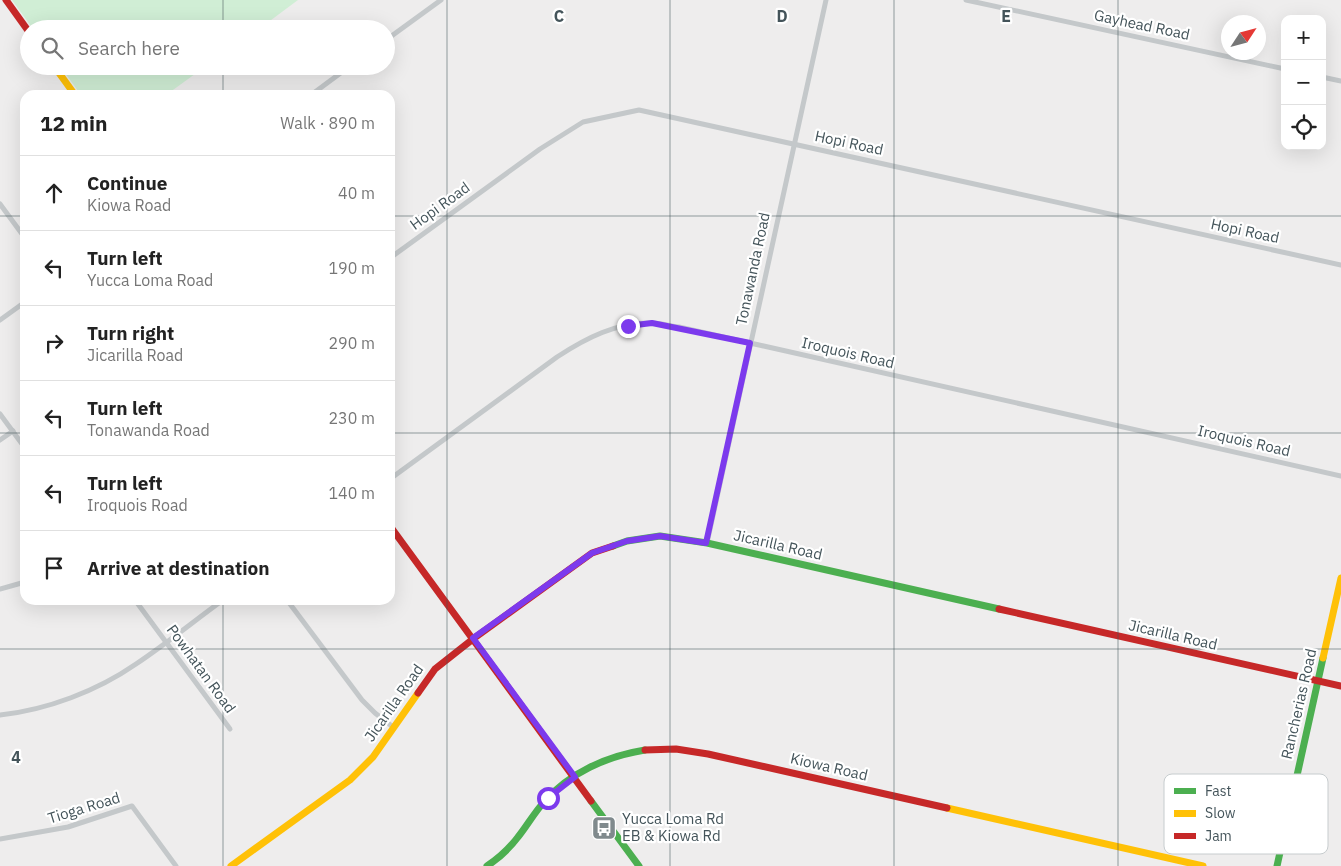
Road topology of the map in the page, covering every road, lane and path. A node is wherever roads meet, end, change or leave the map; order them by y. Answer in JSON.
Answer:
{"nodes":[{"id":1,"x":6,"y":0,"type":"edge"},
{"id":2,"x":442,"y":0,"type":"edge"},
{"id":3,"x":826,"y":0,"type":"edge"},
{"id":4,"x":966,"y":0,"type":"edge"},
{"id":5,"x":20,"y":20,"type":"edge"},
{"id":6,"x":395,"y":34,"type":"edge"},
{"id":7,"x":1281,"y":68,"type":"edge"},
{"id":8,"x":61,"y":75,"type":"edge"},
{"id":9,"x":338,"y":75,"type":"edge"},
{"id":10,"x":1326,"y":78,"type":"edge"},
{"id":11,"x":1341,"y":81,"type":"edge"},
{"id":12,"x":71,"y":90,"type":"edge"},
{"id":13,"x":318,"y":90,"type":"edge"},
{"id":14,"x":794,"y":144,"type":"junction"},
{"id":15,"x":0,"y":204,"type":"edge"},
{"id":16,"x":20,"y":231,"type":"edge"},
{"id":17,"x":395,"y":254,"type":"edge"},
{"id":18,"x":1341,"y":265,"type":"edge"},
{"id":19,"x":20,"y":306,"type":"edge"},
{"id":20,"x":0,"y":320,"type":"edge"},
{"id":21,"x":750,"y":343,"type":"junction"},
{"id":22,"x":0,"y":414,"type":"edge"},
{"id":23,"x":13,"y":431,"type":"junction"},
{"id":24,"x":0,"y":440,"type":"edge"},
{"id":25,"x":20,"y":441,"type":"edge"},
{"id":26,"x":395,"y":475,"type":"edge"},
{"id":27,"x":1341,"y":476,"type":"edge"},
{"id":28,"x":395,"y":533,"type":"edge"},
{"id":29,"x":706,"y":543,"type":"junction"},
{"id":30,"x":1341,"y":578,"type":"edge"},
{"id":31,"x":20,"y":583,"type":"edge"},
{"id":32,"x":0,"y":589,"type":"edge"},
{"id":33,"x":139,"y":605,"type":"edge"},
{"id":34,"x":216,"y":605,"type":"edge"},
{"id":35,"x":291,"y":605,"type":"edge"},
{"id":36,"x":473,"y":638,"type":"junction"},
{"id":37,"x":165,"y":642,"type":"junction"},
{"id":38,"x":1319,"y":682,"type":"junction"},
{"id":39,"x":1341,"y":686,"type":"edge"},
{"id":40,"x":0,"y":715,"type":"edge"},
{"id":41,"x":393,"y":727,"type":"junction"},
{"id":42,"x":230,"y":730,"type":"dead end"},
{"id":43,"x":1298,"y":774,"type":"edge"},
{"id":44,"x":575,"y":777,"type":"junction"},
{"id":45,"x":0,"y":839,"type":"edge"},
{"id":46,"x":176,"y":866,"type":"edge"},
{"id":47,"x":232,"y":866,"type":"edge"},
{"id":48,"x":487,"y":866,"type":"edge"},
{"id":49,"x":639,"y":866,"type":"edge"},
{"id":50,"x":1203,"y":866,"type":"edge"}],
"edges":[{"from":1,"to":5,"type":"street"},
{"from":2,"to":6,"type":"street"},
{"from":3,"to":14,"type":"street","name":"Tonawanda Road"},
{"from":4,"to":7,"type":"street","name":"Gayhead Road"},
{"from":8,"to":12,"type":"street"},
{"from":9,"to":13,"type":"street"},
{"from":10,"to":11,"type":"street"},
{"from":14,"to":17,"type":"street","name":"Hopi Road"},
{"from":14,"to":18,"type":"street","name":"Hopi Road"},
{"from":14,"to":21,"type":"street","name":"Tonawanda Road"},
{"from":15,"to":16,"type":"street"},
{"from":19,"to":20,"type":"street"},
{"from":21,"to":26,"type":"street","name":"Iroquois Road"},
{"from":21,"to":27,"type":"street","name":"Iroquois Road"},
{"from":21,"to":29,"type":"street","name":"Tonawanda Road"},
{"from":22,"to":23,"type":"street"},
{"from":23,"to":24,"type":"street"},
{"from":23,"to":25,"type":"street"},
{"from":28,"to":36,"type":"street"},
{"from":29,"to":36,"type":"street","name":"Jicarilla Road"},
{"from":29,"to":38,"type":"street","name":"Jicarilla Road"},
{"from":30,"to":38,"type":"street","name":"Rancherias Road"},
{"from":31,"to":32,"type":"street"},
{"from":33,"to":37,"type":"street","name":"Powhatan Road"},
{"from":34,"to":37,"type":"street"},
{"from":35,"to":41,"type":"street"},
{"from":36,"to":41,"type":"street","name":"Jicarilla Road"},
{"from":36,"to":44,"type":"street"},
{"from":37,"to":40,"type":"street"},
{"from":37,"to":42,"type":"street","name":"Powhatan Road"},
{"from":38,"to":39,"type":"street","name":"Jicarilla Road"},
{"from":38,"to":43,"type":"street","name":"Rancherias Road"},
{"from":41,"to":47,"type":"street","name":"Jicarilla Road"},
{"from":44,"to":48,"type":"street","name":"Kiowa Road"},
{"from":44,"to":49,"type":"street"},
{"from":44,"to":50,"type":"street","name":"Kiowa Road"},
{"from":45,"to":46,"type":"street","name":"Tioga Road"}]}
